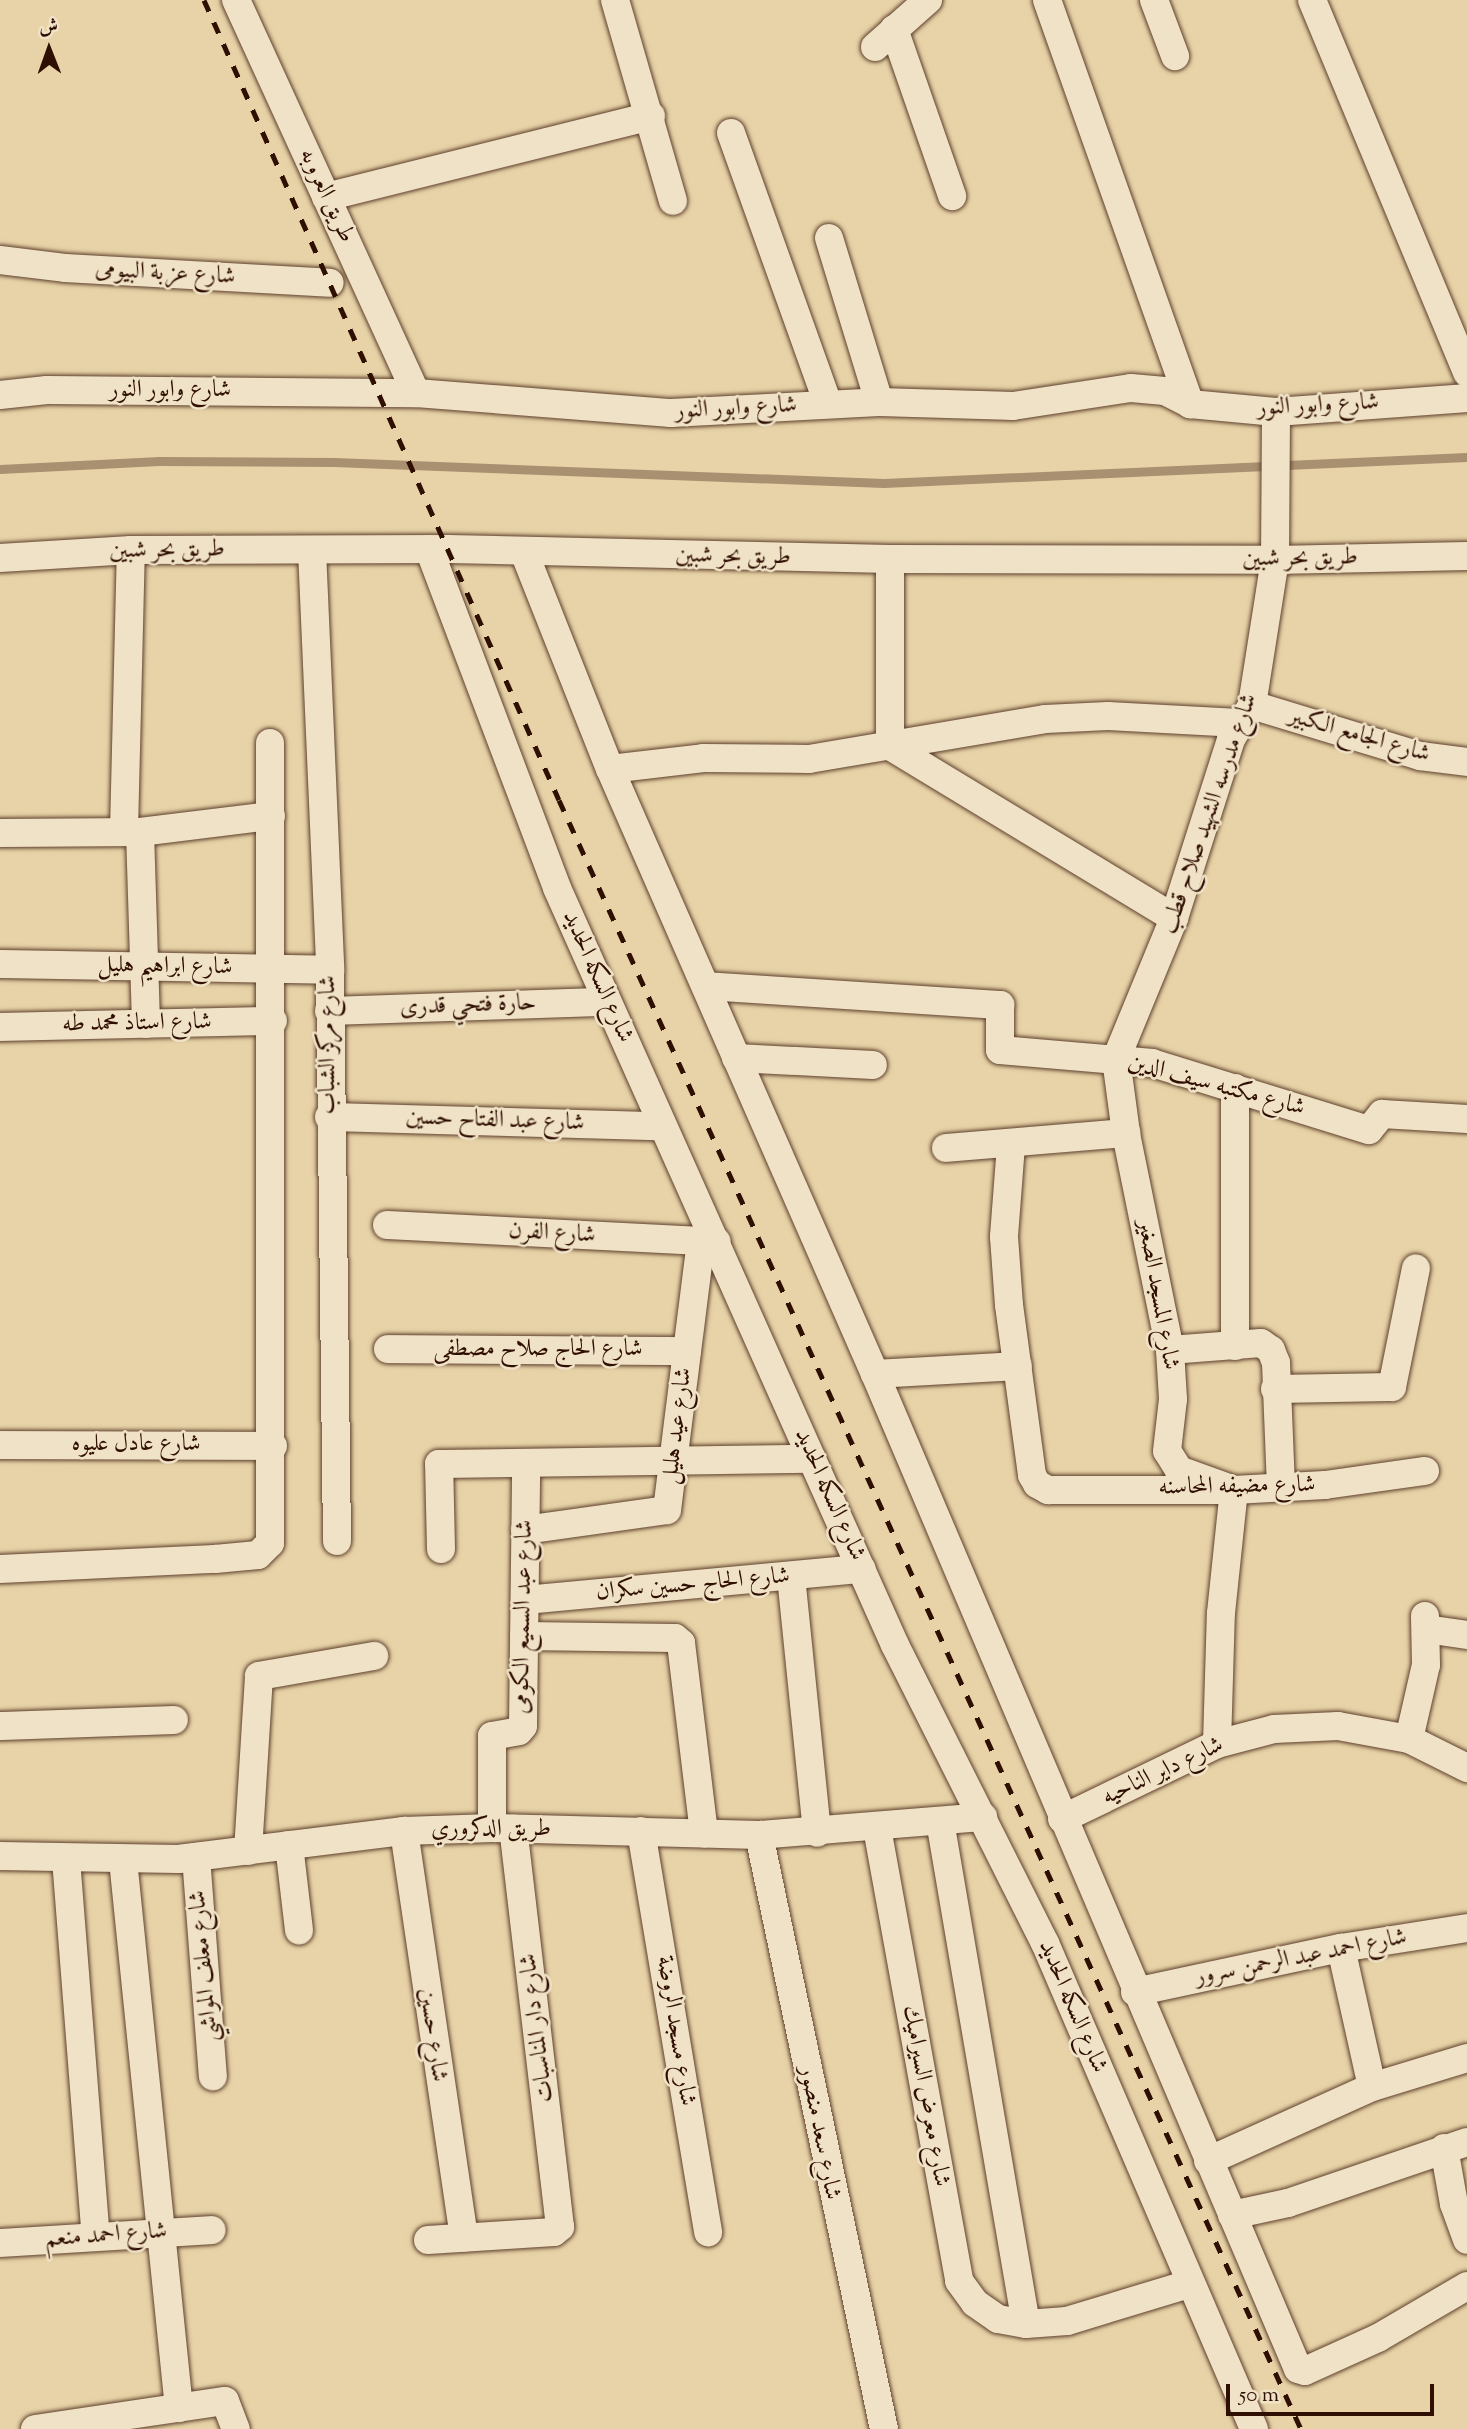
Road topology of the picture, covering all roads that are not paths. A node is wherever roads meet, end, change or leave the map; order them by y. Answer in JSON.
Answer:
{"nodes":[{"id":1,"x":236,"y":0,"type":"edge"},
{"id":2,"x":615,"y":0,"type":"edge"},
{"id":3,"x":928,"y":0,"type":"edge"},
{"id":4,"x":1047,"y":0,"type":"edge"},
{"id":5,"x":1154,"y":0,"type":"edge"},
{"id":6,"x":1312,"y":0,"type":"edge"},
{"id":7,"x":1175,"y":56,"type":"dead end"},
{"id":8,"x":651,"y":116,"type":"junction"},
{"id":9,"x":731,"y":133,"type":"dead end"},
{"id":10,"x":952,"y":195,"type":"dead end"},
{"id":11,"x":327,"y":197,"type":"junction"},
{"id":12,"x":673,"y":201,"type":"dead end"},
{"id":13,"x":829,"y":239,"type":"dead end"},
{"id":14,"x":0,"y":260,"type":"edge"},
{"id":15,"x":330,"y":283,"type":"dead end"},
{"id":16,"x":1467,"y":373,"type":"edge"},
{"id":17,"x":416,"y":393,"type":"junction"},
{"id":18,"x":0,"y":395,"type":"edge"},
{"id":19,"x":1467,"y":398,"type":"edge"},
{"id":20,"x":879,"y":402,"type":"junction"},
{"id":21,"x":828,"y":404,"type":"junction"},
{"id":22,"x":1190,"y":404,"type":"junction"},
{"id":23,"x":1276,"y":424,"type":"junction"},
{"id":24,"x":429,"y":549,"type":"junction"},
{"id":25,"x":131,"y":550,"type":"junction"},
{"id":26,"x":312,"y":550,"type":"junction"},
{"id":27,"x":524,"y":552,"type":"junction"},
{"id":28,"x":1467,"y":556,"type":"edge"},
{"id":29,"x":0,"y":558,"type":"edge"},
{"id":30,"x":890,"y":559,"type":"junction"},
{"id":31,"x":1275,"y":561,"type":"junction"},
{"id":32,"x":1245,"y":714,"type":"junction"},
{"id":33,"x":270,"y":743,"type":"dead end"},
{"id":34,"x":890,"y":747,"type":"junction"},
{"id":35,"x":1467,"y":762,"type":"edge"},
{"id":36,"x":610,"y":769,"type":"junction"},
{"id":37,"x":271,"y":816,"type":"junction"},
{"id":38,"x":132,"y":832,"type":"junction"},
{"id":39,"x":0,"y":833,"type":"edge"},
{"id":40,"x":1174,"y":918,"type":"junction"},
{"id":41,"x":0,"y":964,"type":"edge"},
{"id":42,"x":145,"y":967,"type":"junction"},
{"id":43,"x":273,"y":969,"type":"junction"},
{"id":44,"x":330,"y":970,"type":"junction"},
{"id":45,"x":706,"y":986,"type":"junction"},
{"id":46,"x":607,"y":1002,"type":"junction"},
{"id":47,"x":329,"y":1011,"type":"junction"},
{"id":48,"x":273,"y":1021,"type":"junction"},
{"id":49,"x":146,"y":1024,"type":"junction"},
{"id":50,"x":0,"y":1027,"type":"edge"},
{"id":51,"x":736,"y":1058,"type":"junction"},
{"id":52,"x":1116,"y":1059,"type":"junction"},
{"id":53,"x":873,"y":1065,"type":"dead end"},
{"id":54,"x":1235,"y":1088,"type":"junction"},
{"id":55,"x":329,"y":1117,"type":"junction"},
{"id":56,"x":1467,"y":1119,"type":"edge"},
{"id":57,"x":662,"y":1126,"type":"junction"},
{"id":58,"x":1126,"y":1133,"type":"junction"},
{"id":59,"x":1011,"y":1145,"type":"junction"},
{"id":60,"x":946,"y":1148,"type":"dead end"},
{"id":61,"x":387,"y":1224,"type":"dead end"},
{"id":62,"x":709,"y":1242,"type":"junction"},
{"id":63,"x":1416,"y":1268,"type":"dead end"},
{"id":64,"x":1235,"y":1346,"type":"junction"},
{"id":65,"x":388,"y":1349,"type":"dead end"},
{"id":66,"x":1170,"y":1350,"type":"junction"},
{"id":67,"x":687,"y":1351,"type":"junction"},
{"id":68,"x":1018,"y":1366,"type":"junction"},
{"id":69,"x":875,"y":1374,"type":"junction"},
{"id":70,"x":1275,"y":1389,"type":"junction"},
{"id":71,"x":0,"y":1445,"type":"edge"},
{"id":72,"x":273,"y":1446,"type":"junction"},
{"id":73,"x":812,"y":1459,"type":"junction"},
{"id":74,"x":674,"y":1464,"type":"junction"},
{"id":75,"x":526,"y":1465,"type":"junction"},
{"id":76,"x":1425,"y":1471,"type":"dead end"},
{"id":77,"x":1281,"y":1487,"type":"junction"},
{"id":78,"x":1234,"y":1490,"type":"junction"},
{"id":79,"x":525,"y":1530,"type":"junction"},
{"id":80,"x":337,"y":1541,"type":"dead end"},
{"id":81,"x":441,"y":1549,"type":"dead end"},
{"id":82,"x":0,"y":1569,"type":"edge"},
{"id":83,"x":862,"y":1569,"type":"junction"},
{"id":84,"x":791,"y":1576,"type":"junction"},
{"id":85,"x":525,"y":1600,"type":"junction"},
{"id":86,"x":1467,"y":1634,"type":"edge"},
{"id":87,"x":524,"y":1636,"type":"junction"},
{"id":88,"x":374,"y":1656,"type":"dead end"},
{"id":89,"x":174,"y":1720,"type":"dead end"},
{"id":90,"x":0,"y":1726,"type":"edge"},
{"id":91,"x":1409,"y":1739,"type":"junction"},
{"id":92,"x":1217,"y":1744,"type":"junction"},
{"id":93,"x":1467,"y":1768,"type":"edge"},
{"id":94,"x":983,"y":1817,"type":"junction"},
{"id":95,"x":1062,"y":1819,"type":"junction"},
{"id":96,"x":940,"y":1821,"type":"junction"},
{"id":97,"x":503,"y":1828,"type":"junction"},
{"id":98,"x":877,"y":1828,"type":"junction"},
{"id":99,"x":404,"y":1831,"type":"junction"},
{"id":100,"x":641,"y":1831,"type":"junction"},
{"id":101,"x":817,"y":1833,"type":"junction"},
{"id":102,"x":704,"y":1834,"type":"junction"},
{"id":103,"x":759,"y":1835,"type":"junction"},
{"id":104,"x":289,"y":1845,"type":"junction"},
{"id":105,"x":248,"y":1851,"type":"junction"},
{"id":106,"x":0,"y":1856,"type":"edge"},
{"id":107,"x":196,"y":1857,"type":"junction"},
{"id":108,"x":66,"y":1859,"type":"junction"},
{"id":109,"x":123,"y":1860,"type":"junction"},
{"id":110,"x":1467,"y":1927,"type":"edge"},
{"id":111,"x":299,"y":1930,"type":"dead end"},
{"id":112,"x":1341,"y":1948,"type":"junction"},
{"id":113,"x":1135,"y":1992,"type":"junction"},
{"id":114,"x":1467,"y":2058,"type":"edge"},
{"id":115,"x":213,"y":2076,"type":"dead end"},
{"id":116,"x":1372,"y":2087,"type":"junction"},
{"id":117,"x":1455,"y":2145,"type":"edge"},
{"id":118,"x":1209,"y":2161,"type":"junction"},
{"id":119,"x":1232,"y":2216,"type":"junction"},
{"id":120,"x":212,"y":2230,"type":"dead end"},
{"id":121,"x":708,"y":2232,"type":"dead end"},
{"id":122,"x":159,"y":2233,"type":"junction"},
{"id":123,"x":96,"y":2237,"type":"junction"},
{"id":124,"x":464,"y":2238,"type":"junction"},
{"id":125,"x":428,"y":2240,"type":"dead end"},
{"id":126,"x":1467,"y":2240,"type":"edge"},
{"id":127,"x":0,"y":2243,"type":"edge"},
{"id":128,"x":1189,"y":2284,"type":"junction"},
{"id":129,"x":1467,"y":2286,"type":"edge"},
{"id":130,"x":1026,"y":2324,"type":"junction"},
{"id":131,"x":178,"y":2408,"type":"junction"},
{"id":132,"x":35,"y":2429,"type":"edge"},
{"id":133,"x":236,"y":2429,"type":"edge"},
{"id":134,"x":884,"y":2429,"type":"edge"},
{"id":135,"x":1254,"y":2429,"type":"edge"}],
"edges":[{"from":1,"to":11,"type":"street","name":"طريق العروبه"},
{"from":2,"to":8,"type":"street"},
{"from":3,"to":10,"type":"street"},
{"from":4,"to":22,"type":"street"},
{"from":5,"to":7,"type":"street"},
{"from":6,"to":16,"type":"street"},
{"from":8,"to":11,"type":"street"},
{"from":8,"to":12,"type":"street"},
{"from":9,"to":21,"type":"street"},
{"from":11,"to":17,"type":"street","name":"طريق العروبه"},
{"from":13,"to":20,"type":"street"},
{"from":14,"to":15,"type":"street","name":"شارع عزبة البيومى"},
{"from":17,"to":18,"type":"street","name":"شارع وابور النور"},
{"from":17,"to":21,"type":"street","name":"شارع وابور النور"},
{"from":19,"to":23,"type":"street","name":"شارع وابور النور"},
{"from":20,"to":21,"type":"street","name":"شارع وابور النور"},
{"from":20,"to":22,"type":"street","name":"شارع وابور النور"},
{"from":22,"to":23,"type":"street","name":"شارع وابور النور"},
{"from":23,"to":31,"type":"street","name":"شارع مدرسه الشهيد صلاح قطب"},
{"from":24,"to":26,"type":"street","name":"طريق بحر شبين"},
{"from":24,"to":27,"type":"street","name":"طريق بحر شبين"},
{"from":24,"to":46,"type":"street","name":"شارع السكه الحديد"},
{"from":25,"to":26,"type":"street","name":"طريق بحر شبين"},
{"from":25,"to":29,"type":"street","name":"طريق بحر شبين"},
{"from":25,"to":38,"type":"street"},
{"from":26,"to":44,"type":"street","name":"شارع مركز الشباب"},
{"from":27,"to":30,"type":"street","name":"طريق بحر شبين"},
{"from":27,"to":36,"type":"street"},
{"from":28,"to":31,"type":"street","name":"طريق بحر شبين"},
{"from":30,"to":31,"type":"street","name":"طريق بحر شبين"},
{"from":30,"to":34,"type":"street"},
{"from":31,"to":32,"type":"street","name":"شارع مدرسه الشهيد صلاح قطب"},
{"from":32,"to":34,"type":"street","name":"شارع الجامع الكبير"},
{"from":32,"to":35,"type":"street","name":"شارع الجامع الكبير"},
{"from":32,"to":40,"type":"street","name":"شارع مدرسه الشهيد صلاح قطب"},
{"from":33,"to":37,"type":"street"},
{"from":34,"to":36,"type":"street","name":"شارع الجامع الكبير"},
{"from":34,"to":40,"type":"street"},
{"from":36,"to":45,"type":"street"},
{"from":37,"to":38,"type":"street"},
{"from":37,"to":43,"type":"street"},
{"from":38,"to":39,"type":"street"},
{"from":38,"to":42,"type":"street"},
{"from":40,"to":52,"type":"street","name":"شارع مدرسه الشهيد صلاح قطب"},
{"from":41,"to":42,"type":"street","name":"شارع ابراهيم هليل"},
{"from":42,"to":43,"type":"street","name":"شارع ابراهيم هليل"},
{"from":42,"to":49,"type":"street"},
{"from":43,"to":44,"type":"street","name":"شارع ابراهيم هليل"},
{"from":43,"to":48,"type":"street"},
{"from":44,"to":47,"type":"street","name":"شارع مركز الشباب"},
{"from":45,"to":51,"type":"street"},
{"from":45,"to":52,"type":"street","name":"شارع مكتبه سيف الدين"},
{"from":46,"to":47,"type":"street","name":"حارة فتحي قدرى"},
{"from":46,"to":57,"type":"street","name":"شارع السكه الحديد"},
{"from":47,"to":55,"type":"street","name":"شارع مركز الشباب"},
{"from":48,"to":49,"type":"street","name":"شارع استاذ محمد طه"},
{"from":48,"to":72,"type":"street"},
{"from":49,"to":50,"type":"street","name":"شارع استاذ محمد طه"},
{"from":51,"to":53,"type":"street"},
{"from":51,"to":69,"type":"street"},
{"from":52,"to":54,"type":"street","name":"شارع مكتبه سيف الدين"},
{"from":52,"to":58,"type":"street","name":"شارع المسجد الصغير"},
{"from":54,"to":56,"type":"street","name":"شارع مكتبه سيف الدين"},
{"from":54,"to":64,"type":"street"},
{"from":55,"to":57,"type":"street","name":"شارع عبد الفتاح حسين"},
{"from":55,"to":80,"type":"street","name":"شارع مركز الشباب"},
{"from":57,"to":62,"type":"street","name":"شارع السكه الحديد"},
{"from":58,"to":59,"type":"street"},
{"from":58,"to":66,"type":"street","name":"شارع المسجد الصغير"},
{"from":59,"to":60,"type":"street"},
{"from":59,"to":68,"type":"street"},
{"from":61,"to":62,"type":"street","name":"شارع الفرن"},
{"from":62,"to":67,"type":"street","name":"شارع عيد هليل"},
{"from":62,"to":73,"type":"street","name":"شارع السكه الحديد"},
{"from":63,"to":70,"type":"street"},
{"from":64,"to":66,"type":"street"},
{"from":64,"to":70,"type":"street"},
{"from":65,"to":67,"type":"street","name":"شارع الحاج صلاح مصطفى"},
{"from":66,"to":78,"type":"street","name":"شارع المسجد الصغير"},
{"from":67,"to":74,"type":"street","name":"شارع عيد هليل"},
{"from":68,"to":69,"type":"street"},
{"from":68,"to":78,"type":"street","name":"شارع مضيفه المحاسنه"},
{"from":69,"to":95,"type":"street"},
{"from":70,"to":77,"type":"street"},
{"from":71,"to":72,"type":"street","name":"شارع عادل عليوه"},
{"from":72,"to":82,"type":"street"},
{"from":73,"to":74,"type":"street"},
{"from":73,"to":83,"type":"street","name":"شارع السكه الحديد"},
{"from":74,"to":75,"type":"street"},
{"from":74,"to":79,"type":"street","name":"شارع عيد هليل"},
{"from":75,"to":79,"type":"street","name":"شارع عبد السميع الكومى"},
{"from":75,"to":81,"type":"street"},
{"from":76,"to":77,"type":"street","name":"شارع مضيفه المحاسنه"},
{"from":77,"to":78,"type":"street","name":"شارع مضيفه المحاسنه"},
{"from":78,"to":92,"type":"street"},
{"from":79,"to":85,"type":"street","name":"شارع عبد السميع الكومى"},
{"from":83,"to":84,"type":"street","name":"شارع الحاج حسين سكران"},
{"from":83,"to":94,"type":"street","name":"شارع السكه الحديد"},
{"from":84,"to":85,"type":"street","name":"شارع الحاج حسين سكران"},
{"from":84,"to":101,"type":"street"},
{"from":85,"to":87,"type":"street","name":"شارع عبد السميع الكومى"},
{"from":86,"to":91,"type":"street"},
{"from":87,"to":97,"type":"street","name":"شارع عبد السميع الكومى"},
{"from":87,"to":102,"type":"street"},
{"from":88,"to":105,"type":"street"},
{"from":89,"to":90,"type":"street"},
{"from":91,"to":92,"type":"street","name":"شارع داير الناحيه"},
{"from":91,"to":93,"type":"street","name":"شارع داير الناحيه"},
{"from":92,"to":95,"type":"street","name":"شارع داير الناحيه"},
{"from":94,"to":96,"type":"street","name":"طريق الدكروري"},
{"from":94,"to":128,"type":"street","name":"شارع السكه الحديد"},
{"from":95,"to":113,"type":"street"},
{"from":96,"to":98,"type":"street","name":"طريق الدكروري"},
{"from":96,"to":130,"type":"street"},
{"from":97,"to":99,"type":"street","name":"طريق الدكروري"},
{"from":97,"to":100,"type":"street","name":"طريق الدكروري"},
{"from":97,"to":124,"type":"street","name":"شارع دار المناسبات"},
{"from":98,"to":101,"type":"street","name":"طريق الدكروري"},
{"from":98,"to":130,"type":"street","name":"شارع معرض السيراميك"},
{"from":99,"to":104,"type":"street","name":"طريق الدكروري"},
{"from":99,"to":124,"type":"street","name":"شارع حسين"},
{"from":100,"to":102,"type":"street","name":"طريق الدكروري"},
{"from":100,"to":121,"type":"street","name":"شارع مسجد الروضة"},
{"from":101,"to":103,"type":"street","name":"طريق الدكروري"},
{"from":102,"to":103,"type":"street","name":"طريق الدكروري"},
{"from":103,"to":134,"type":"street","name":"شارع سعد منصور"},
{"from":104,"to":105,"type":"street","name":"طريق الدكروري"},
{"from":104,"to":111,"type":"street"},
{"from":105,"to":107,"type":"street","name":"طريق الدكروري"},
{"from":106,"to":108,"type":"street","name":"طريق الدكروري"},
{"from":107,"to":109,"type":"street","name":"طريق الدكروري"},
{"from":107,"to":115,"type":"street","name":"شارع معلف المواشي"},
{"from":108,"to":109,"type":"street","name":"طريق الدكروري"},
{"from":108,"to":123,"type":"street"},
{"from":109,"to":122,"type":"street"},
{"from":110,"to":112,"type":"street","name":"شارع احمد عبد الرحمن سرور"},
{"from":112,"to":113,"type":"street","name":"شارع احمد عبد الرحمن سرور"},
{"from":112,"to":116,"type":"street"},
{"from":113,"to":118,"type":"street"},
{"from":114,"to":116,"type":"street"},
{"from":116,"to":118,"type":"street"},
{"from":117,"to":119,"type":"street"},
{"from":117,"to":126,"type":"street"},
{"from":118,"to":119,"type":"street"},
{"from":119,"to":129,"type":"street"},
{"from":120,"to":122,"type":"street","name":"شارع احمد منعم"},
{"from":122,"to":123,"type":"street","name":"شارع احمد منعم"},
{"from":122,"to":131,"type":"street"},
{"from":123,"to":127,"type":"street","name":"شارع احمد منعم"},
{"from":124,"to":125,"type":"street"},
{"from":128,"to":130,"type":"street","name":"شارع معرض السيراميك"},
{"from":128,"to":135,"type":"street","name":"شارع السكه الحديد"},
{"from":131,"to":132,"type":"street"},
{"from":131,"to":133,"type":"street"}]}
